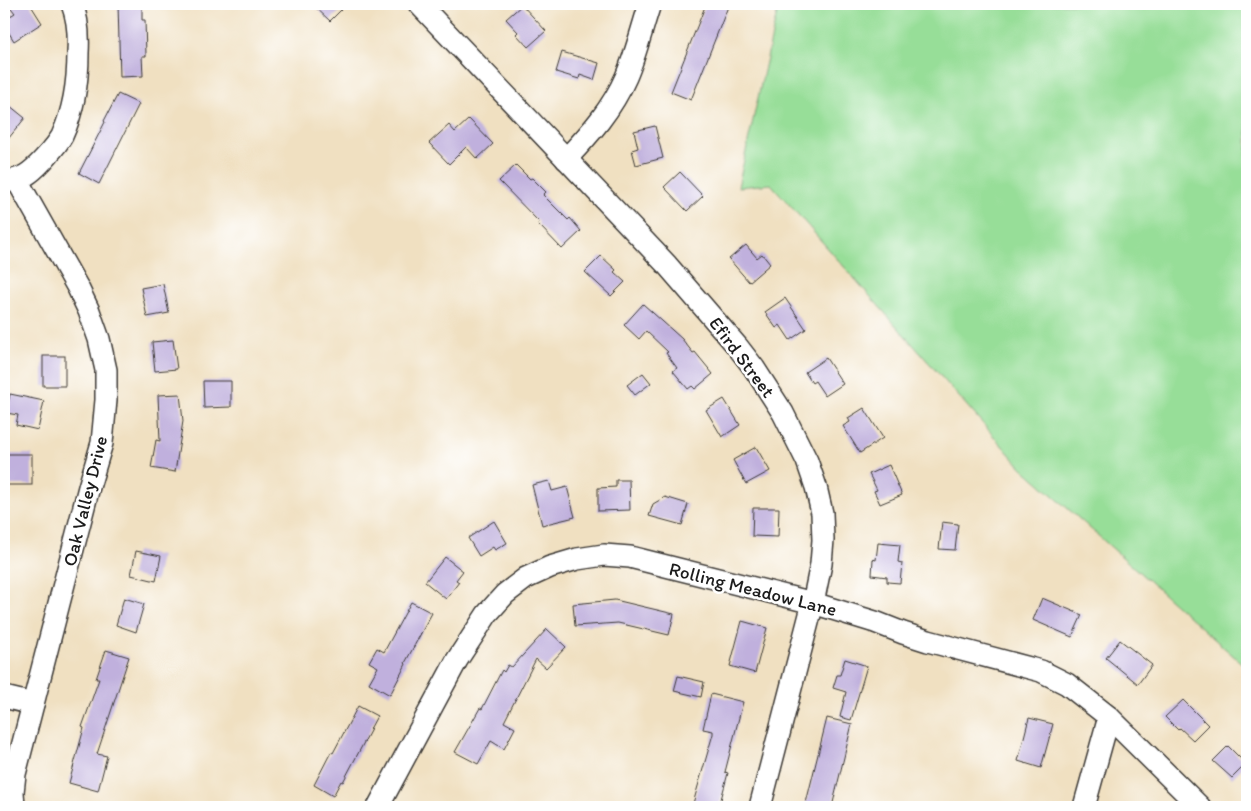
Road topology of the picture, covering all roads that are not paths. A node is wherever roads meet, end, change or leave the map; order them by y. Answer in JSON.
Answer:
{"nodes":[{"id":1,"x":72,"y":4,"type":"edge"},
{"id":2,"x":419,"y":4,"type":"edge"},
{"id":3,"x":650,"y":4,"type":"edge"},
{"id":4,"x":566,"y":159,"type":"junction"},
{"id":5,"x":10,"y":181,"type":"edge"},
{"id":6,"x":813,"y":603,"type":"junction"},
{"id":7,"x":4,"y":697,"type":"edge"},
{"id":8,"x":33,"y":704,"type":"junction"},
{"id":9,"x":1109,"y":718,"type":"junction"},
{"id":10,"x":14,"y":807,"type":"edge"},
{"id":11,"x":378,"y":807,"type":"edge"},
{"id":12,"x":760,"y":807,"type":"edge"},
{"id":13,"x":1084,"y":807,"type":"edge"},
{"id":14,"x":1200,"y":807,"type":"edge"}],
"edges":[{"from":1,"to":5,"type":"street"},
{"from":2,"to":4,"type":"street","name":"Efird Street"},
{"from":3,"to":4,"type":"street"},
{"from":4,"to":6,"type":"street","name":"Efird Street"},
{"from":5,"to":8,"type":"street","name":"Oak Valley Drive"},
{"from":6,"to":9,"type":"street","name":"Rolling Meadow Lane"},
{"from":6,"to":11,"type":"street","name":"Rolling Meadow Lane"},
{"from":6,"to":12,"type":"street","name":"Efird Street"},
{"from":7,"to":8,"type":"street"},
{"from":8,"to":10,"type":"street","name":"Oak Valley Drive"},
{"from":9,"to":13,"type":"street"},
{"from":9,"to":14,"type":"street","name":"Rolling Meadow Lane"}]}
